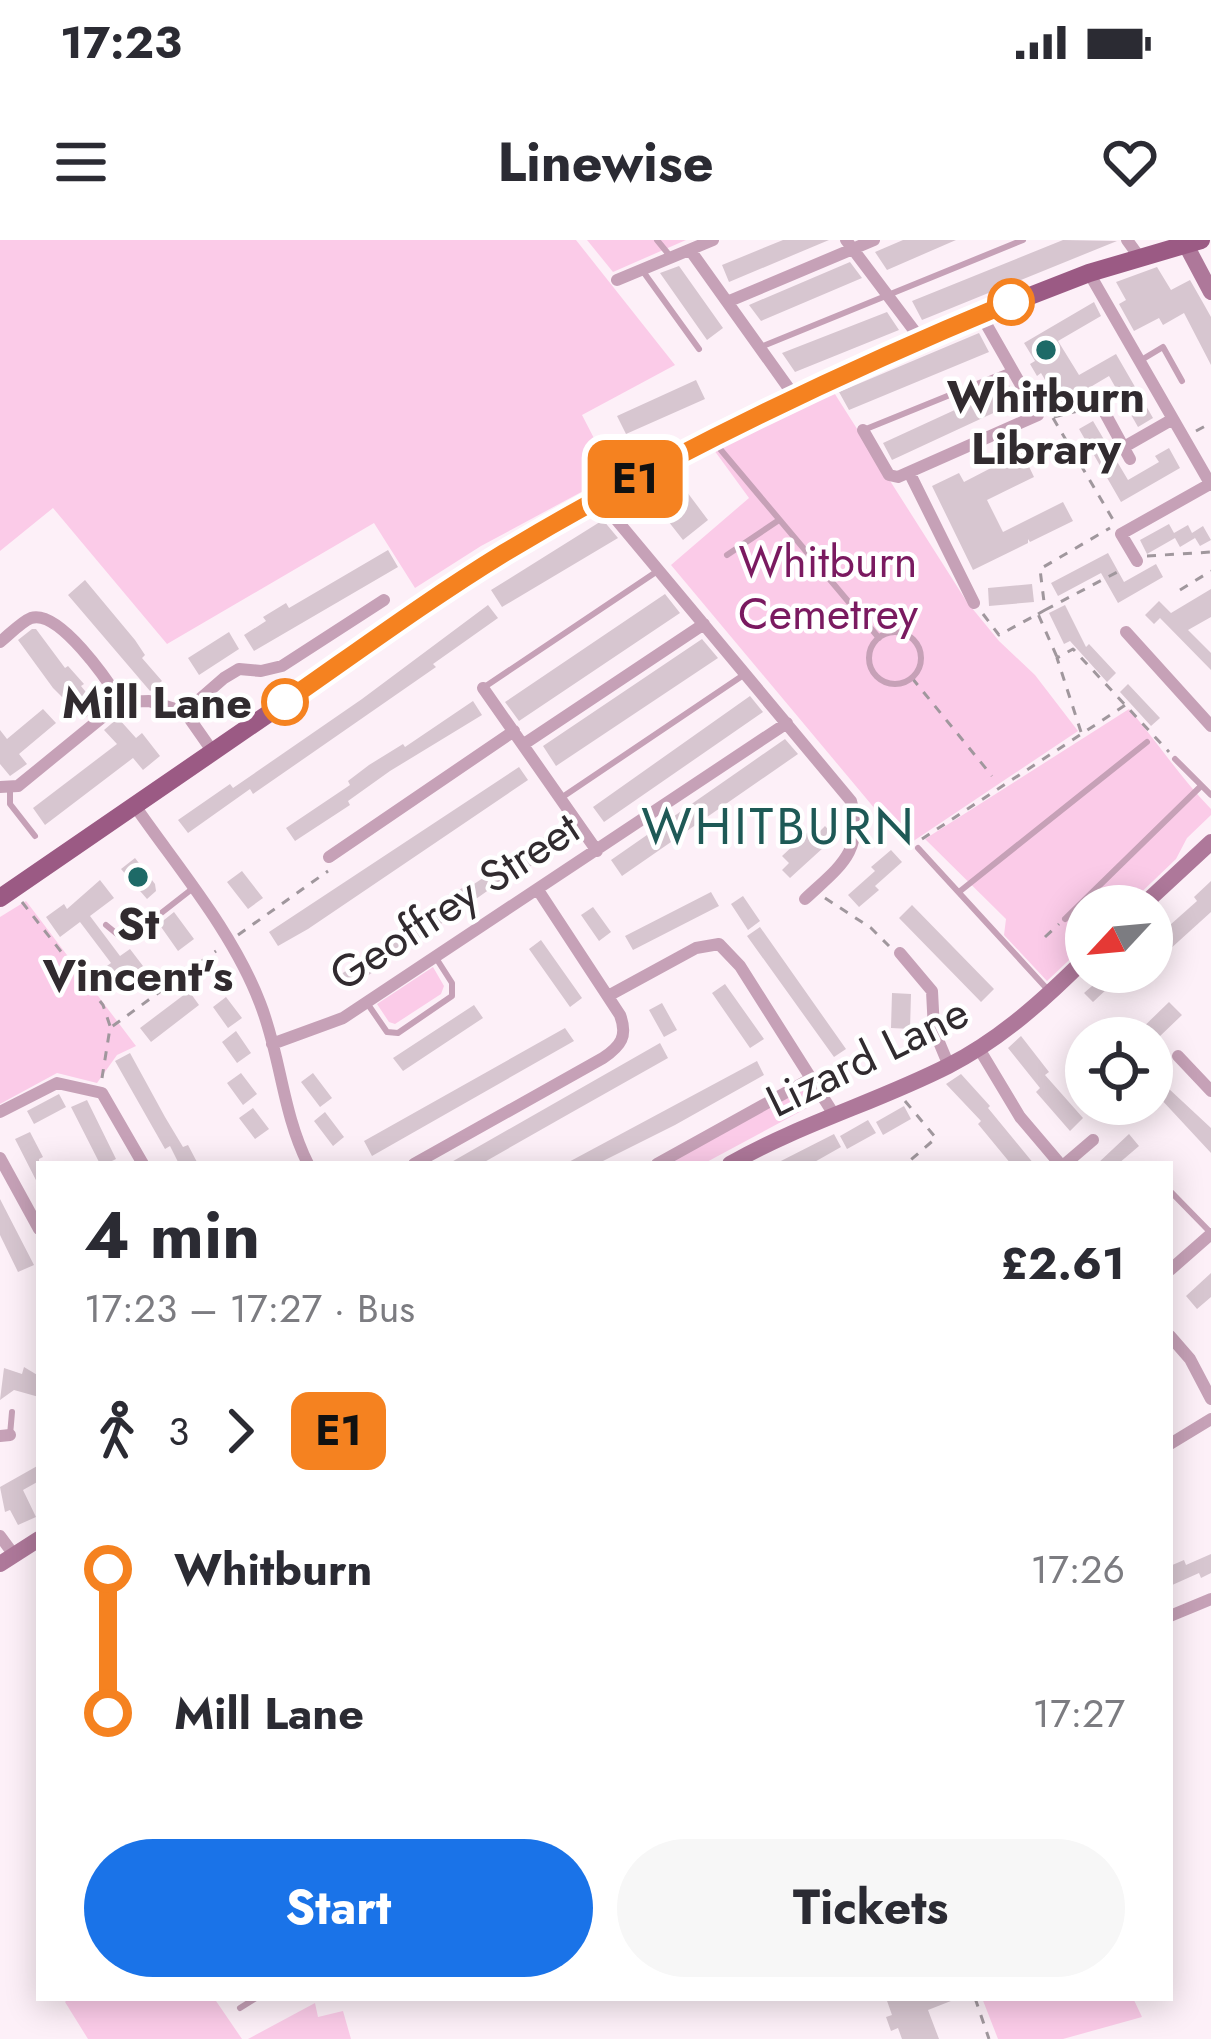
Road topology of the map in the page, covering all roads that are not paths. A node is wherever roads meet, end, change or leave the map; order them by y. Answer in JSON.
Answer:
{"nodes":[{"id":1,"x":657,"y":240,"type":"edge"},
{"id":2,"x":713,"y":240,"type":"edge"},
{"id":3,"x":874,"y":240,"type":"edge"},
{"id":4,"x":1023,"y":240,"type":"edge"},
{"id":5,"x":1127,"y":240,"type":"edge"},
{"id":6,"x":1194,"y":243,"type":"edge"},
{"id":7,"x":850,"y":244,"type":"edge"},
{"id":8,"x":690,"y":250,"type":"junction"},
{"id":9,"x":671,"y":258,"type":"junction"},
{"id":10,"x":1140,"y":258,"type":"junction"},
{"id":11,"x":642,"y":270,"type":"junction"},
{"id":12,"x":1089,"y":273,"type":"junction"},
{"id":13,"x":617,"y":280,"type":"dead end"},
{"id":14,"x":1211,"y":292,"type":"edge"},
{"id":15,"x":889,"y":295,"type":"junction"},
{"id":16,"x":728,"y":302,"type":"junction"},
{"id":17,"x":981,"y":314,"type":"junction"},
{"id":18,"x":922,"y":341,"type":"junction"},
{"id":19,"x":759,"y":347,"type":"junction"},
{"id":20,"x":700,"y":349,"type":"dead end"},
{"id":21,"x":1139,"y":361,"type":"junction"},
{"id":22,"x":1012,"y":370,"type":"junction"},
{"id":23,"x":1182,"y":381,"type":"dead end"},
{"id":24,"x":795,"y":398,"type":"junction"},
{"id":25,"x":1100,"y":404,"type":"road end"},
{"id":26,"x":1173,"y":419,"type":"junction"},
{"id":27,"x":863,"y":430,"type":"joint"},
{"id":28,"x":712,"y":440,"type":"junction"},
{"id":29,"x":909,"y":472,"type":"junction"},
{"id":30,"x":1211,"y":484,"type":"edge"},
{"id":31,"x":599,"y":499,"type":"junction"},
{"id":32,"x":779,"y":520,"type":"junction"},
{"id":33,"x":728,"y":555,"type":"dead end"},
{"id":34,"x":1137,"y":562,"type":"road end"},
{"id":35,"x":659,"y":570,"type":"junction"},
{"id":36,"x":385,"y":600,"type":"dead end"},
{"id":37,"x":974,"y":603,"type":"road end"},
{"id":38,"x":704,"y":624,"type":"junction"},
{"id":39,"x":1126,"y":632,"type":"dead end"},
{"id":40,"x":879,"y":638,"type":"junction"},
{"id":41,"x":0,"y":642,"type":"edge"},
{"id":42,"x":746,"y":674,"type":"junction"},
{"id":43,"x":483,"y":688,"type":"joint"},
{"id":44,"x":121,"y":703,"type":"junction"},
{"id":45,"x":185,"y":712,"type":"junction"},
{"id":46,"x":787,"y":723,"type":"junction"},
{"id":47,"x":1211,"y":726,"type":"edge"},
{"id":48,"x":514,"y":730,"type":"junction"},
{"id":49,"x":1147,"y":742,"type":"dead end"},
{"id":50,"x":524,"y":744,"type":"junction"},
{"id":51,"x":213,"y":752,"type":"junction"},
{"id":52,"x":1175,"y":760,"type":"dead end"},
{"id":53,"x":1201,"y":785,"type":"junction"},
{"id":54,"x":9,"y":787,"type":"edge"},
{"id":55,"x":1211,"y":795,"type":"edge"},
{"id":56,"x":561,"y":798,"type":"junction"},
{"id":57,"x":135,"y":806,"type":"junction"},
{"id":58,"x":35,"y":836,"type":"dead end"},
{"id":59,"x":1211,"y":842,"type":"edge"},
{"id":60,"x":918,"y":848,"type":"road end"},
{"id":61,"x":597,"y":851,"type":"junction"},
{"id":62,"x":329,"y":856,"type":"road end"},
{"id":63,"x":1100,"y":885,"type":"edge"},
{"id":64,"x":1165,"y":885,"type":"edge"},
{"id":65,"x":192,"y":889,"type":"junction"},
{"id":66,"x":538,"y":890,"type":"junction"},
{"id":67,"x":958,"y":892,"type":"junction"},
{"id":68,"x":6,"y":894,"type":"edge"},
{"id":69,"x":810,"y":895,"type":"road end"},
{"id":70,"x":106,"y":925,"type":"dead end"},
{"id":71,"x":900,"y":953,"type":"road end"},
{"id":72,"x":436,"y":958,"type":"junction"},
{"id":73,"x":1065,"y":979,"type":"edge"},
{"id":74,"x":1051,"y":993,"type":"junction"},
{"id":75,"x":608,"y":996,"type":"junction"},
{"id":76,"x":367,"y":1003,"type":"junction"},
{"id":77,"x":272,"y":1044,"type":"junction"},
{"id":78,"x":978,"y":1047,"type":"junction"},
{"id":79,"x":1178,"y":1056,"type":"dead end"},
{"id":80,"x":949,"y":1066,"type":"junction"},
{"id":81,"x":812,"y":1078,"type":"junction"},
{"id":82,"x":1211,"y":1091,"type":"edge"},
{"id":83,"x":0,"y":1112,"type":"edge"},
{"id":84,"x":833,"y":1113,"type":"junction"},
{"id":85,"x":1094,"y":1140,"type":"dead end"},
{"id":86,"x":0,"y":1158,"type":"edge"},
{"id":87,"x":141,"y":1161,"type":"edge"},
{"id":88,"x":307,"y":1161,"type":"edge"},
{"id":89,"x":419,"y":1161,"type":"edge"},
{"id":90,"x":661,"y":1161,"type":"edge"},
{"id":91,"x":736,"y":1161,"type":"edge"},
{"id":92,"x":1060,"y":1161,"type":"edge"},
{"id":93,"x":1067,"y":1161,"type":"edge"},
{"id":94,"x":1173,"y":1194,"type":"edge"},
{"id":95,"x":36,"y":1223,"type":"edge"},
{"id":96,"x":1211,"y":1234,"type":"edge"},
{"id":97,"x":1173,"y":1267,"type":"edge"},
{"id":98,"x":1173,"y":1340,"type":"edge"},
{"id":99,"x":1211,"y":1399,"type":"edge"},
{"id":100,"x":12,"y":1412,"type":"dead end"},
{"id":101,"x":1211,"y":1419,"type":"edge"},
{"id":102,"x":5,"y":1436,"type":"edge"},
{"id":103,"x":1173,"y":1442,"type":"edge"},
{"id":104,"x":0,"y":1536,"type":"edge"},
{"id":105,"x":36,"y":1541,"type":"edge"},
{"id":106,"x":7,"y":1560,"type":"edge"},
{"id":107,"x":1211,"y":1599,"type":"edge"},
{"id":108,"x":1173,"y":1615,"type":"edge"},
{"id":109,"x":251,"y":2001,"type":"edge"},
{"id":110,"x":240,"y":2008,"type":"dead end"}],
"edges":[{"from":1,"to":9,"type":"lane"},
{"from":2,"to":8,"type":"street"},
{"from":3,"to":7,"type":"street"},
{"from":4,"to":15,"type":"lane"},
{"from":5,"to":10,"type":"street"},
{"from":6,"to":10,"type":"main road"},
{"from":6,"to":14,"type":"street"},
{"from":7,"to":15,"type":"street"},
{"from":7,"to":16,"type":"street"},
{"from":8,"to":9,"type":"street"},
{"from":8,"to":16,"type":"street"},
{"from":9,"to":11,"type":"street"},
{"from":10,"to":12,"type":"main road"},
{"from":11,"to":13,"type":"street"},
{"from":11,"to":20,"type":"lane"},
{"from":12,"to":17,"type":"main road"},
{"from":12,"to":21,"type":"street"},
{"from":15,"to":18,"type":"street"},
{"from":15,"to":19,"type":"lane"},
{"from":16,"to":19,"type":"street"},
{"from":17,"to":18,"type":"main road"},
{"from":17,"to":22,"type":"street"},
{"from":18,"to":24,"type":"main road"},
{"from":19,"to":24,"type":"street"},
{"from":21,"to":23,"type":"lane"},
{"from":21,"to":26,"type":"street"},
{"from":22,"to":27,"type":"lane"},
{"from":22,"to":29,"type":"street"},
{"from":24,"to":28,"type":"main road"},
{"from":25,"to":26,"type":"street"},
{"from":26,"to":30,"type":"street"},
{"from":27,"to":29,"type":"street"},
{"from":28,"to":31,"type":"main road"},
{"from":28,"to":32,"type":"lane"},
{"from":29,"to":37,"type":"street"},
{"from":30,"to":34,"type":"street"},
{"from":31,"to":35,"type":"street"},
{"from":31,"to":51,"type":"main road"},
{"from":32,"to":33,"type":"lane"},
{"from":32,"to":40,"type":"lane"},
{"from":35,"to":38,"type":"street"},
{"from":35,"to":43,"type":"lane"},
{"from":36,"to":45,"type":"street"},
{"from":38,"to":42,"type":"street"},
{"from":38,"to":50,"type":"street"},
{"from":39,"to":47,"type":"street"},
{"from":40,"to":40,"type":"lane"},
{"from":41,"to":44,"type":"street"},
{"from":42,"to":46,"type":"street"},
{"from":42,"to":56,"type":"lane"},
{"from":43,"to":48,"type":"street"},
{"from":44,"to":45,"type":"street"},
{"from":44,"to":54,"type":"street"},
{"from":45,"to":51,"type":"street"},
{"from":46,"to":61,"type":"street","name":"Geoffrey Street"},
{"from":46,"to":69,"type":"street"},
{"from":48,"to":50,"type":"street"},
{"from":48,"to":62,"type":"street"},
{"from":49,"to":67,"type":"lane"},
{"from":50,"to":56,"type":"street"},
{"from":51,"to":57,"type":"main road"},
{"from":52,"to":53,"type":"lane"},
{"from":53,"to":55,"type":"lane"},
{"from":53,"to":63,"type":"lane"},
{"from":54,"to":58,"type":"lane"},
{"from":56,"to":61,"type":"street"},
{"from":57,"to":65,"type":"street"},
{"from":57,"to":68,"type":"main road"},
{"from":59,"to":64,"type":"street"},
{"from":60,"to":67,"type":"lane"},
{"from":61,"to":66,"type":"street","name":"Geoffrey Street"},
{"from":65,"to":70,"type":"lane"},
{"from":65,"to":77,"type":"street"},
{"from":66,"to":72,"type":"street","name":"Geoffrey Street"},
{"from":66,"to":75,"type":"street"},
{"from":67,"to":74,"type":"lane"},
{"from":71,"to":80,"type":"street"},
{"from":72,"to":76,"type":"street","name":"Geoffrey Street"},
{"from":72,"to":76,"type":"lane"},
{"from":73,"to":74,"type":"street","name":"Lizard Lane"},
{"from":74,"to":78,"type":"street","name":"Lizard Lane"},
{"from":75,"to":81,"type":"street"},
{"from":75,"to":89,"type":"street"},
{"from":76,"to":77,"type":"street","name":"Geoffrey Street"},
{"from":77,"to":88,"type":"street"},
{"from":78,"to":80,"type":"street","name":"Lizard Lane"},
{"from":78,"to":92,"type":"street"},
{"from":79,"to":82,"type":"street"},
{"from":80,"to":84,"type":"street","name":"Lizard Lane"},
{"from":81,"to":84,"type":"street"},
{"from":81,"to":90,"type":"street"},
{"from":83,"to":87,"type":"street"},
{"from":84,"to":91,"type":"street","name":"Lizard Lane"},
{"from":85,"to":93,"type":"street"},
{"from":86,"to":95,"type":"street"},
{"from":94,"to":96,"type":"lane"},
{"from":96,"to":97,"type":"street"},
{"from":98,"to":99,"type":"street"},
{"from":100,"to":102,"type":"lane"},
{"from":101,"to":103,"type":"street"},
{"from":104,"to":106,"type":"street"},
{"from":105,"to":106,"type":"street"},
{"from":107,"to":108,"type":"street"},
{"from":109,"to":110,"type":"lane"}]}
